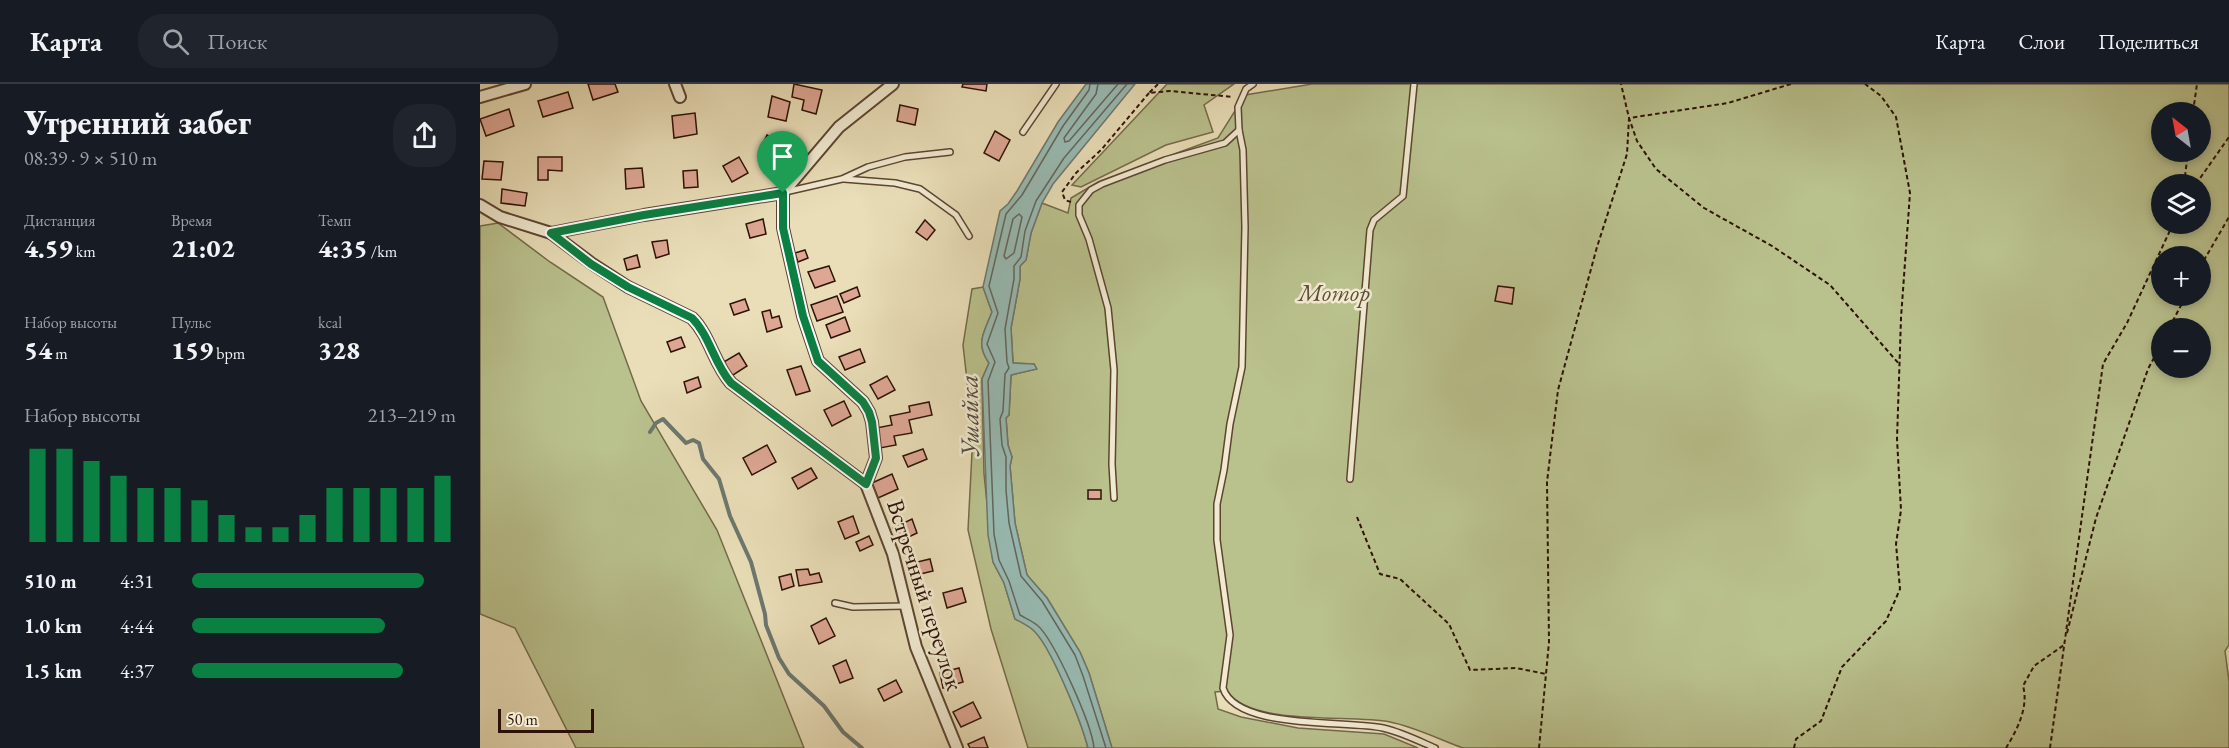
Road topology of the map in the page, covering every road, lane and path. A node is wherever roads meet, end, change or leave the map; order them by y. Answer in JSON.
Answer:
{"nodes":[{"id":1,"x":525,"y":84,"type":"edge"},
{"id":2,"x":675,"y":84,"type":"edge"},
{"id":3,"x":893,"y":84,"type":"edge"},
{"id":4,"x":1056,"y":84,"type":"edge"},
{"id":5,"x":1158,"y":84,"type":"edge"},
{"id":6,"x":1254,"y":84,"type":"edge"},
{"id":7,"x":1414,"y":84,"type":"edge"},
{"id":8,"x":1620,"y":84,"type":"edge"},
{"id":9,"x":1791,"y":84,"type":"edge"},
{"id":10,"x":1865,"y":84,"type":"edge"},
{"id":11,"x":2197,"y":84,"type":"edge"},
{"id":12,"x":1149,"y":93,"type":"junction"},
{"id":13,"x":680,"y":97,"type":"dead end"},
{"id":14,"x":480,"y":98,"type":"edge"},
{"id":15,"x":1241,"y":98,"type":"junction"},
{"id":16,"x":2194,"y":102,"type":"edge"},
{"id":17,"x":1629,"y":118,"type":"junction"},
{"id":18,"x":1239,"y":130,"type":"junction"},
{"id":19,"x":1023,"y":132,"type":"dead end"},
{"id":20,"x":2229,"y":137,"type":"edge"},
{"id":21,"x":950,"y":152,"type":"dead end"},
{"id":22,"x":2203,"y":174,"type":"edge"},
{"id":23,"x":842,"y":179,"type":"junction"},
{"id":24,"x":783,"y":193,"type":"junction"},
{"id":25,"x":480,"y":205,"type":"edge"},
{"id":26,"x":1079,"y":205,"type":"junction"},
{"id":27,"x":2229,"y":217,"type":"edge"},
{"id":28,"x":551,"y":233,"type":"junction"},
{"id":29,"x":2168,"y":234,"type":"edge"},
{"id":30,"x":969,"y":236,"type":"dead end"},
{"id":31,"x":2211,"y":248,"type":"edge"},
{"id":32,"x":2151,"y":363,"type":"edge"},
{"id":33,"x":1900,"y":365,"type":"junction"},
{"id":34,"x":1350,"y":479,"type":"dead end"},
{"id":35,"x":866,"y":484,"type":"junction"},
{"id":36,"x":1114,"y":498,"type":"dead end"},
{"id":37,"x":1357,"y":517,"type":"dead end"},
{"id":38,"x":835,"y":603,"type":"dead end"},
{"id":39,"x":906,"y":606,"type":"junction"},
{"id":40,"x":2064,"y":645,"type":"junction"},
{"id":41,"x":1546,"y":674,"type":"junction"},
{"id":42,"x":957,"y":748,"type":"edge"},
{"id":43,"x":1436,"y":748,"type":"edge"},
{"id":44,"x":1539,"y":748,"type":"edge"},
{"id":45,"x":1794,"y":748,"type":"edge"},
{"id":46,"x":2006,"y":748,"type":"edge"},
{"id":47,"x":2050,"y":748,"type":"edge"}],
"edges":[{"from":1,"to":14,"type":"street"},
{"from":2,"to":13,"type":"street"},
{"from":3,"to":24,"type":"street"},
{"from":4,"to":19,"type":"lane"},
{"from":5,"to":12,"type":"path"},
{"from":6,"to":15,"type":"lane"},
{"from":7,"to":34,"type":"lane"},
{"from":8,"to":17,"type":"path"},
{"from":9,"to":17,"type":"path"},
{"from":10,"to":33,"type":"path"},
{"from":11,"to":16,"type":"path"},
{"from":12,"to":15,"type":"path"},
{"from":12,"to":26,"type":"path"},
{"from":15,"to":18,"type":"lane"},
{"from":17,"to":33,"type":"path"},
{"from":17,"to":41,"type":"path"},
{"from":18,"to":26,"type":"lane"},
{"from":18,"to":43,"type":"lane"},
{"from":20,"to":22,"type":"path"},
{"from":21,"to":23,"type":"lane"},
{"from":23,"to":24,"type":"lane"},
{"from":23,"to":30,"type":"lane"},
{"from":24,"to":28,"type":"street"},
{"from":24,"to":35,"type":"street","name":"Встречный переулок"},
{"from":25,"to":28,"type":"street"},
{"from":26,"to":36,"type":"lane"},
{"from":27,"to":31,"type":"path"},
{"from":28,"to":35,"type":"street"},
{"from":29,"to":40,"type":"path"},
{"from":32,"to":40,"type":"path"},
{"from":33,"to":45,"type":"path"},
{"from":35,"to":39,"type":"street","name":"Встречный переулок"},
{"from":37,"to":41,"type":"path"},
{"from":38,"to":39,"type":"lane"},
{"from":39,"to":42,"type":"street","name":"Встречный переулок"},
{"from":40,"to":46,"type":"path"},
{"from":40,"to":47,"type":"path"},
{"from":41,"to":44,"type":"path"}]}
